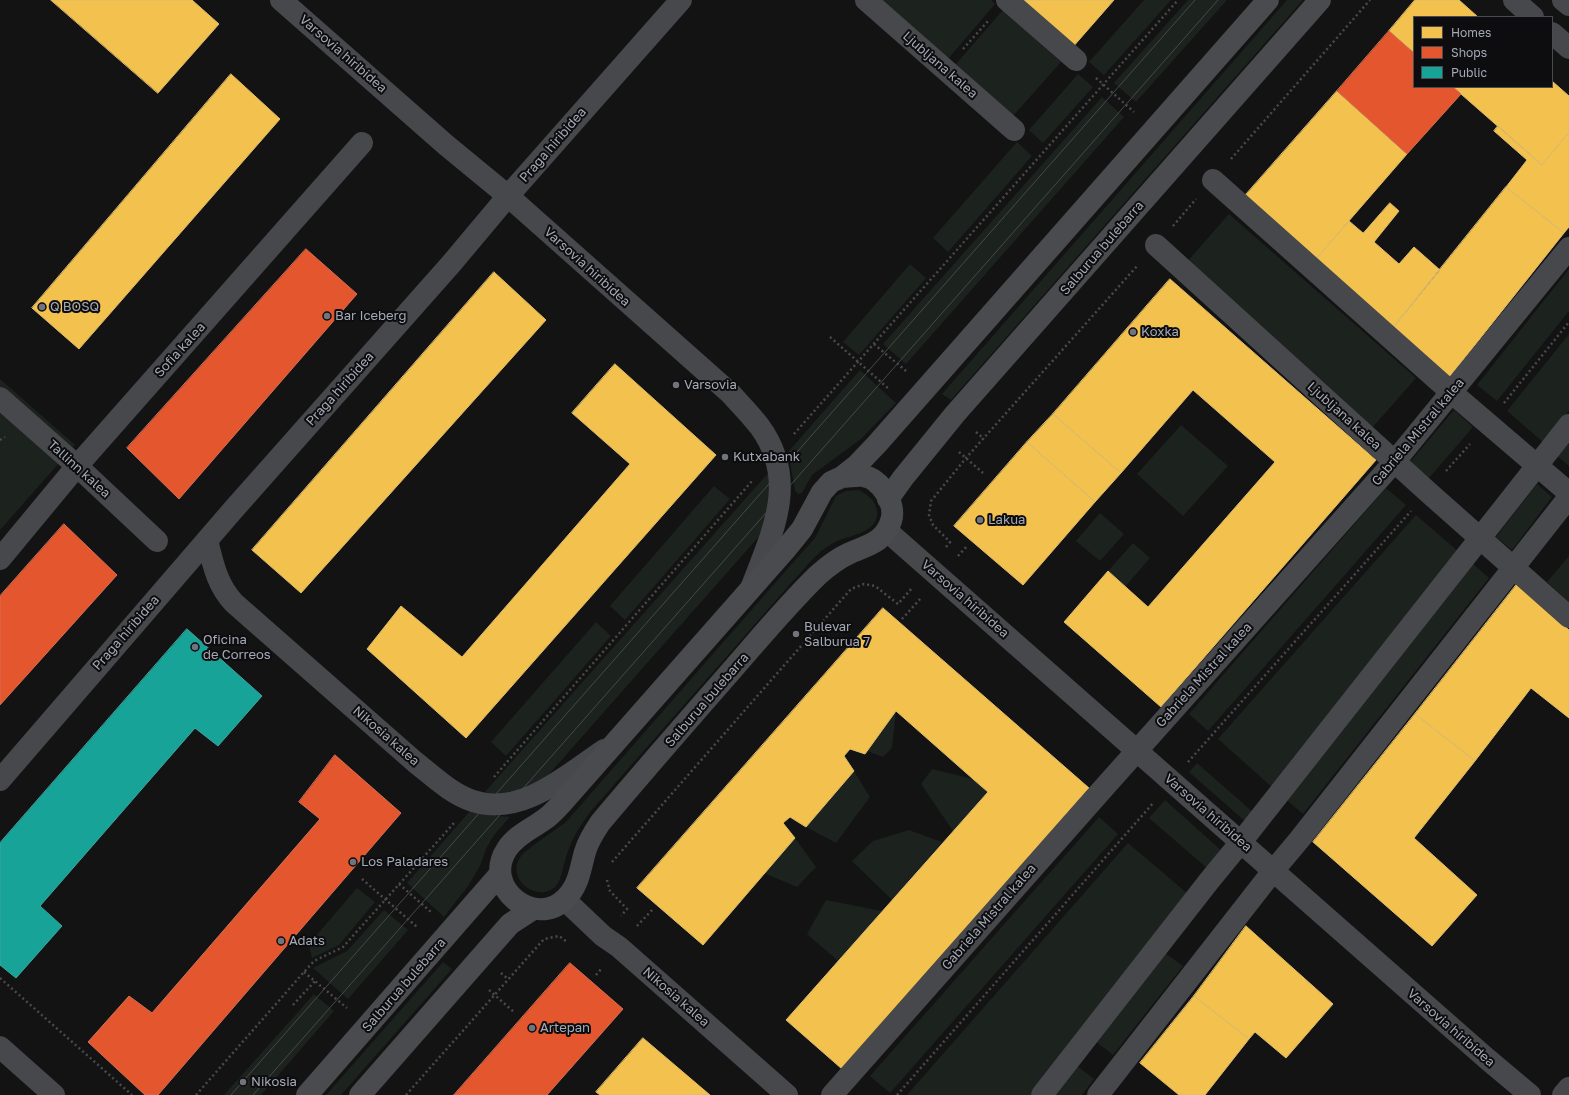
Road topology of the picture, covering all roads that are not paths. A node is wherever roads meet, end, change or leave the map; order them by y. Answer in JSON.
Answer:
{"nodes":[{"id":1,"x":281,"y":0,"type":"edge"},
{"id":2,"x":681,"y":0,"type":"edge"},
{"id":3,"x":866,"y":0,"type":"edge"},
{"id":4,"x":1007,"y":0,"type":"edge"},
{"id":5,"x":1268,"y":0,"type":"edge"},
{"id":6,"x":1320,"y":0,"type":"edge"},
{"id":7,"x":1514,"y":0,"type":"edge"},
{"id":8,"x":1563,"y":0,"type":"edge"},
{"id":9,"x":1569,"y":5,"type":"edge"},
{"id":10,"x":1533,"y":16,"type":"edge"},
{"id":11,"x":1553,"y":34,"type":"edge"},
{"id":12,"x":1569,"y":48,"type":"edge"},
{"id":13,"x":1076,"y":60,"type":"road end"},
{"id":14,"x":1014,"y":130,"type":"dead end"},
{"id":15,"x":362,"y":143,"type":"dead end"},
{"id":16,"x":1212,"y":180,"type":"dead end"},
{"id":17,"x":508,"y":196,"type":"junction"},
{"id":18,"x":1156,"y":245,"type":"dead end"},
{"id":19,"x":1569,"y":248,"type":"edge"},
{"id":20,"x":1451,"y":392,"type":"junction"},
{"id":21,"x":0,"y":398,"type":"edge"},
{"id":22,"x":1569,"y":425,"type":"edge"},
{"id":23,"x":1395,"y":461,"type":"junction"},
{"id":24,"x":77,"y":466,"type":"junction"},
{"id":25,"x":1537,"y":466,"type":"junction"},
{"id":26,"x":842,"y":477,"type":"junction"},
{"id":27,"x":1569,"y":493,"type":"edge"},
{"id":28,"x":1569,"y":497,"type":"edge"},
{"id":29,"x":888,"y":499,"type":"junction"},
{"id":30,"x":887,"y":531,"type":"junction"},
{"id":31,"x":1480,"y":539,"type":"junction"},
{"id":32,"x":207,"y":540,"type":"junction"},
{"id":33,"x":157,"y":541,"type":"dead end"},
{"id":34,"x":0,"y":559,"type":"edge"},
{"id":35,"x":1512,"y":568,"type":"junction"},
{"id":36,"x":751,"y":589,"type":"junction"},
{"id":37,"x":1569,"y":617,"type":"edge"},
{"id":38,"x":617,"y":741,"type":"junction"},
{"id":39,"x":1137,"y":751,"type":"junction"},
{"id":40,"x":0,"y":780,"type":"edge"},
{"id":41,"x":1241,"y":842,"type":"junction"},
{"id":42,"x":1273,"y":871,"type":"junction"},
{"id":43,"x":500,"y":874,"type":"junction"},
{"id":44,"x":565,"y":900,"type":"junction"},
{"id":45,"x":533,"y":908,"type":"junction"},
{"id":46,"x":0,"y":1047,"type":"edge"},
{"id":47,"x":1569,"y":1088,"type":"edge"},
{"id":48,"x":54,"y":1095,"type":"edge"},
{"id":49,"x":307,"y":1095,"type":"edge"},
{"id":50,"x":360,"y":1095,"type":"edge"},
{"id":51,"x":787,"y":1095,"type":"edge"},
{"id":52,"x":832,"y":1095,"type":"edge"},
{"id":53,"x":1042,"y":1095,"type":"edge"},
{"id":54,"x":1098,"y":1095,"type":"edge"},
{"id":55,"x":1530,"y":1095,"type":"edge"},
{"id":56,"x":1563,"y":1095,"type":"edge"}],
"edges":[{"from":1,"to":17,"type":"street","name":"Varsovia hiribidea"},
{"from":2,"to":17,"type":"street","name":"Praga hiribidea"},
{"from":3,"to":14,"type":"street","name":"Ljubljana kalea"},
{"from":4,"to":13,"type":"street"},
{"from":5,"to":26,"type":"main road","name":"Salburua bulebarra"},
{"from":6,"to":29,"type":"main road","name":"Salburua bulebarra"},
{"from":7,"to":10,"type":"street"},
{"from":8,"to":9,"type":"street"},
{"from":11,"to":12,"type":"street"},
{"from":15,"to":24,"type":"street","name":"Sofia kalea"},
{"from":16,"to":20,"type":"street"},
{"from":17,"to":32,"type":"street","name":"Praga hiribidea"},
{"from":17,"to":36,"type":"street","name":"Varsovia hiribidea"},
{"from":18,"to":23,"type":"street","name":"Ljubljana kalea"},
{"from":19,"to":20,"type":"street","name":"Gabriela Mistral kalea"},
{"from":20,"to":23,"type":"street","name":"Gabriela Mistral kalea"},
{"from":20,"to":25,"type":"street"},
{"from":21,"to":24,"type":"street","name":"Tallinn kalea"},
{"from":22,"to":25,"type":"street"},
{"from":23,"to":31,"type":"street","name":"Ljubljana kalea"},
{"from":23,"to":39,"type":"street","name":"Gabriela Mistral kalea"},
{"from":24,"to":33,"type":"street","name":"Tallinn kalea"},
{"from":24,"to":34,"type":"street","name":"Sofia kalea"},
{"from":25,"to":27,"type":"street"},
{"from":25,"to":31,"type":"street"},
{"from":26,"to":29,"type":"main road"},
{"from":26,"to":36,"type":"main road","name":"Salburua bulebarra"},
{"from":28,"to":35,"type":"street"},
{"from":29,"to":30,"type":"main road"},
{"from":30,"to":39,"type":"street","name":"Varsovia hiribidea"},
{"from":30,"to":44,"type":"main road","name":"Salburua bulebarra"},
{"from":31,"to":35,"type":"street","name":"Ljubljana kalea"},
{"from":31,"to":41,"type":"street"},
{"from":32,"to":38,"type":"street","name":"Nikosia kalea"},
{"from":32,"to":40,"type":"street","name":"Praga hiribidea"},
{"from":35,"to":37,"type":"street","name":"Ljubljana kalea"},
{"from":35,"to":42,"type":"street"},
{"from":36,"to":38,"type":"main road","name":"Salburua bulebarra"},
{"from":38,"to":43,"type":"main road","name":"Salburua bulebarra"},
{"from":39,"to":41,"type":"street","name":"Varsovia hiribidea"},
{"from":39,"to":52,"type":"street","name":"Gabriela Mistral kalea"},
{"from":41,"to":42,"type":"street","name":"Varsovia hiribidea"},
{"from":41,"to":53,"type":"street"},
{"from":42,"to":54,"type":"street"},
{"from":42,"to":55,"type":"street","name":"Varsovia hiribidea"},
{"from":43,"to":45,"type":"main road"},
{"from":43,"to":49,"type":"main road","name":"Salburua bulebarra"},
{"from":44,"to":45,"type":"main road"},
{"from":44,"to":51,"type":"street","name":"Nikosia kalea"},
{"from":45,"to":50,"type":"main road"},
{"from":46,"to":48,"type":"street"},
{"from":47,"to":56,"type":"street"}]}
